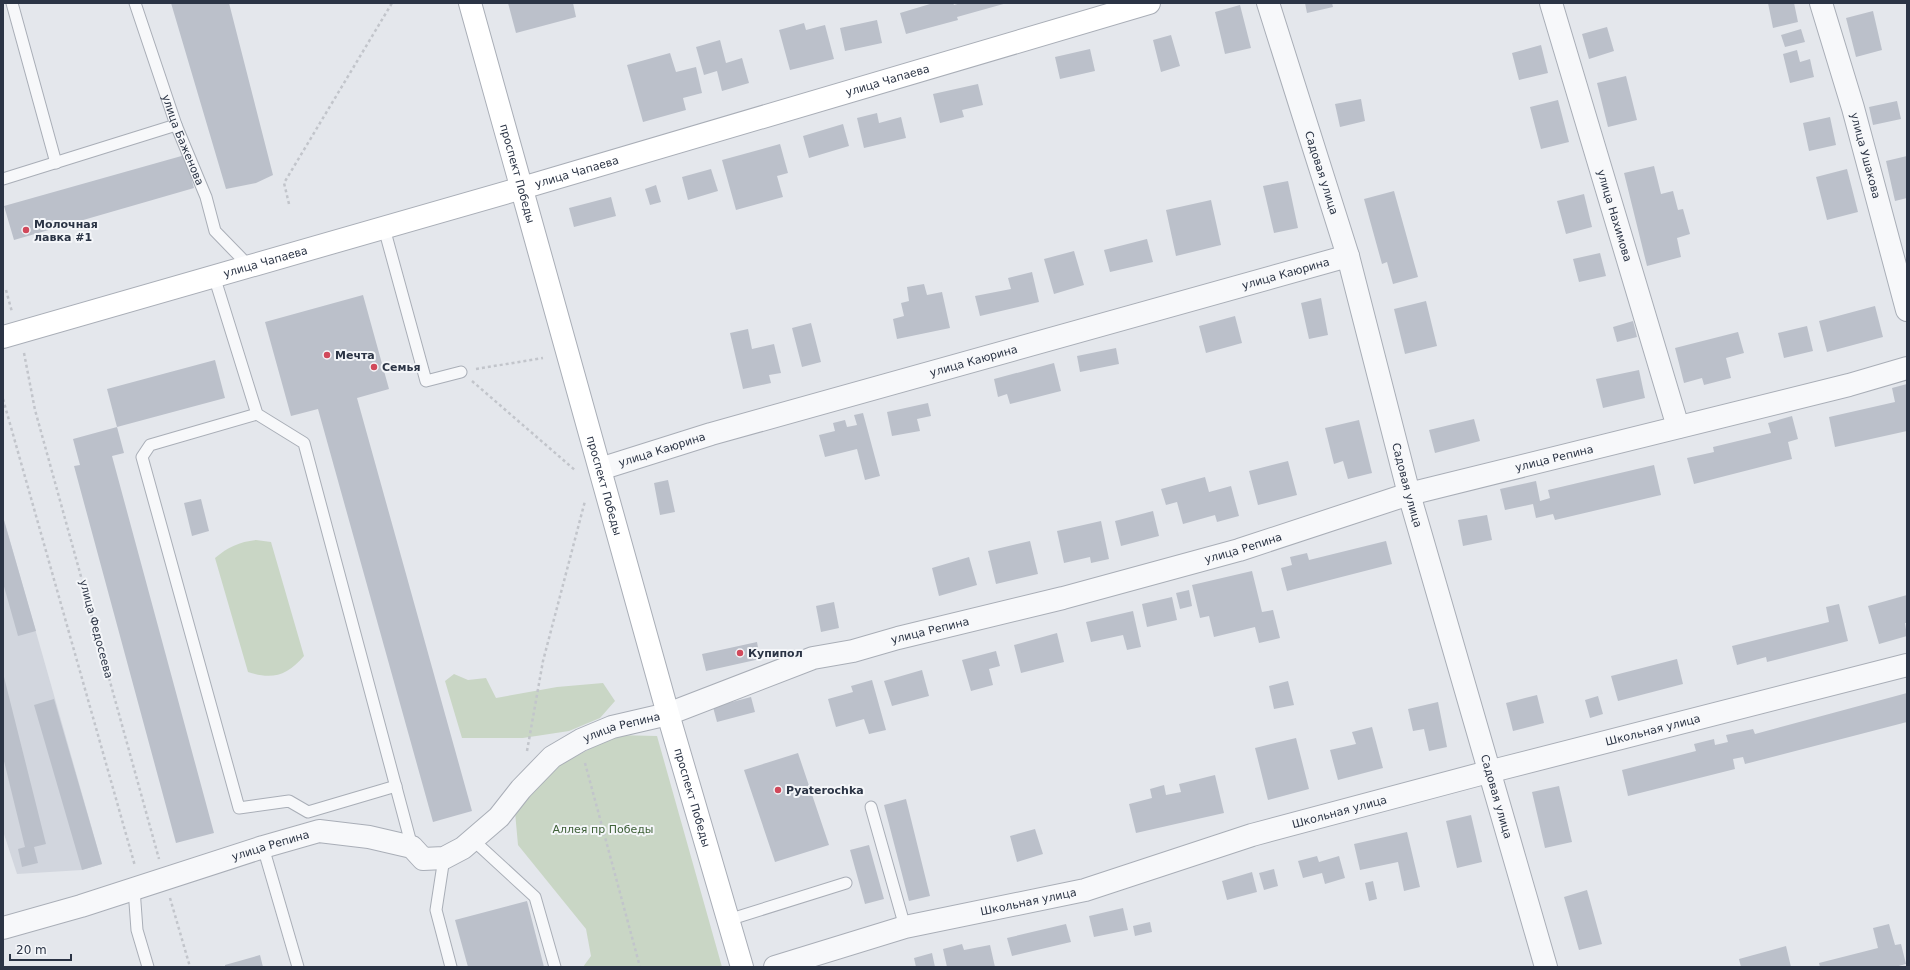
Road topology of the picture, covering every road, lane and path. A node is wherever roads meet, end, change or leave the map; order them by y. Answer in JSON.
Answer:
{"nodes":[{"id":1,"x":12,"y":3,"type":"edge"},
{"id":2,"x":135,"y":3,"type":"edge"},
{"id":3,"x":392,"y":3,"type":"edge"},
{"id":4,"x":470,"y":3,"type":"edge"},
{"id":5,"x":1149,"y":3,"type":"edge"},
{"id":6,"x":1268,"y":3,"type":"edge"},
{"id":7,"x":1551,"y":3,"type":"edge"},
{"id":8,"x":1822,"y":3,"type":"edge"},
{"id":9,"x":176,"y":125,"type":"junction"},
{"id":10,"x":56,"y":162,"type":"junction"},
{"id":11,"x":3,"y":179,"type":"edge"},
{"id":12,"x":522,"y":188,"type":"junction"},
{"id":13,"x":289,"y":204,"type":"dead end"},
{"id":14,"x":384,"y":228,"type":"junction"},
{"id":15,"x":1348,"y":256,"type":"junction"},
{"id":16,"x":249,"y":266,"type":"junction"},
{"id":17,"x":214,"y":276,"type":"junction"},
{"id":18,"x":6,"y":290,"type":"dead end"},
{"id":19,"x":1907,"y":310,"type":"edge"},
{"id":20,"x":10,"y":334,"type":"edge"},
{"id":21,"x":543,"y":358,"type":"dead end"},
{"id":22,"x":1907,"y":368,"type":"edge"},
{"id":23,"x":461,"y":372,"type":"junction"},
{"id":24,"x":3,"y":399,"type":"edge"},
{"id":25,"x":257,"y":414,"type":"junction"},
{"id":26,"x":1678,"y":427,"type":"junction"},
{"id":27,"x":600,"y":469,"type":"junction"},
{"id":28,"x":576,"y":471,"type":"dead end"},
{"id":29,"x":1409,"y":494,"type":"junction"},
{"id":30,"x":585,"y":501,"type":"dead end"},
{"id":31,"x":1907,"y":664,"type":"edge"},
{"id":32,"x":668,"y":714,"type":"junction"},
{"id":33,"x":579,"y":742,"type":"junction"},
{"id":34,"x":1488,"y":772,"type":"junction"},
{"id":35,"x":396,"y":786,"type":"junction"},
{"id":36,"x":521,"y":789,"type":"junction"},
{"id":37,"x":871,"y":807,"type":"dead end"},
{"id":38,"x":473,"y":840,"type":"junction"},
{"id":39,"x":263,"y":847,"type":"junction"},
{"id":40,"x":412,"y":847,"type":"junction"},
{"id":41,"x":444,"y":858,"type":"junction"},
{"id":42,"x":165,"y":879,"type":"junction"},
{"id":43,"x":846,"y":883,"type":"dead end"},
{"id":44,"x":138,"y":888,"type":"junction"},
{"id":45,"x":728,"y":920,"type":"junction"},
{"id":46,"x":904,"y":927,"type":"junction"},
{"id":47,"x":3,"y":928,"type":"edge"},
{"id":48,"x":148,"y":967,"type":"edge"},
{"id":49,"x":190,"y":967,"type":"edge"},
{"id":50,"x":298,"y":967,"type":"edge"},
{"id":51,"x":451,"y":967,"type":"edge"},
{"id":52,"x":555,"y":967,"type":"edge"},
{"id":53,"x":640,"y":967,"type":"edge"},
{"id":54,"x":742,"y":967,"type":"edge"},
{"id":55,"x":774,"y":967,"type":"edge"},
{"id":56,"x":1546,"y":967,"type":"edge"}],
"edges":[{"from":1,"to":10,"type":"lane"},
{"from":2,"to":9,"type":"lane","name":"улица Баженова"},
{"from":3,"to":13,"type":"path"},
{"from":4,"to":12,"type":"street","name":"проспект Победы"},
{"from":5,"to":12,"type":"street","name":"улица Чапаева"},
{"from":6,"to":15,"type":"street","name":"Садовая улица"},
{"from":7,"to":26,"type":"street","name":"улица Нахимова"},
{"from":8,"to":19,"type":"street","name":"улица Ушакова"},
{"from":9,"to":10,"type":"lane"},
{"from":9,"to":16,"type":"lane","name":"улица Баженова"},
{"from":10,"to":11,"type":"lane"},
{"from":12,"to":14,"type":"street","name":"улица Чапаева"},
{"from":12,"to":27,"type":"street","name":"проспект Победы"},
{"from":14,"to":16,"type":"street","name":"улица Чапаева"},
{"from":14,"to":23,"type":"lane"},
{"from":15,"to":27,"type":"street","name":"улица Каюрина"},
{"from":15,"to":29,"type":"street","name":"Садовая улица"},
{"from":16,"to":17,"type":"street","name":"улица Чапаева"},
{"from":17,"to":20,"type":"street","name":"улица Чапаева"},
{"from":17,"to":25,"type":"lane"},
{"from":18,"to":20,"type":"path","name":"улица Федосеева"},
{"from":20,"to":42,"type":"path","name":"улица Федосеева"},
{"from":21,"to":23,"type":"path"},
{"from":22,"to":26,"type":"street","name":"улица Репина"},
{"from":23,"to":28,"type":"path"},
{"from":24,"to":44,"type":"path"},
{"from":25,"to":35,"type":"lane"},
{"from":25,"to":35,"type":"lane"},
{"from":26,"to":29,"type":"street","name":"улица Репина"},
{"from":27,"to":32,"type":"street","name":"проспект Победы"},
{"from":29,"to":32,"type":"street","name":"улица Репина"},
{"from":29,"to":34,"type":"street","name":"Садовая улица"},
{"from":30,"to":36,"type":"path"},
{"from":31,"to":34,"type":"street","name":"Школьная улица"},
{"from":32,"to":33,"type":"street","name":"улица Репина"},
{"from":32,"to":45,"type":"street","name":"проспект Победы"},
{"from":33,"to":36,"type":"street","name":"улица Репина"},
{"from":33,"to":53,"type":"path"},
{"from":34,"to":46,"type":"street","name":"Школьная улица"},
{"from":34,"to":56,"type":"street","name":"Садовая улица"},
{"from":35,"to":40,"type":"lane"},
{"from":36,"to":38,"type":"street","name":"улица Репина"},
{"from":37,"to":46,"type":"lane"},
{"from":38,"to":41,"type":"street","name":"улица Репина"},
{"from":38,"to":52,"type":"lane"},
{"from":39,"to":40,"type":"street","name":"улица Репина"},
{"from":39,"to":42,"type":"street","name":"улица Репина"},
{"from":39,"to":50,"type":"lane"},
{"from":40,"to":41,"type":"street","name":"улица Репина"},
{"from":41,"to":51,"type":"lane"},
{"from":42,"to":44,"type":"street","name":"улица Репина"},
{"from":42,"to":49,"type":"path","name":"улица Федосеева"},
{"from":43,"to":45,"type":"lane"},
{"from":44,"to":47,"type":"street","name":"улица Репина"},
{"from":44,"to":48,"type":"lane"},
{"from":45,"to":54,"type":"street","name":"проспект Победы"},
{"from":46,"to":55,"type":"street","name":"Школьная улица"}]}
